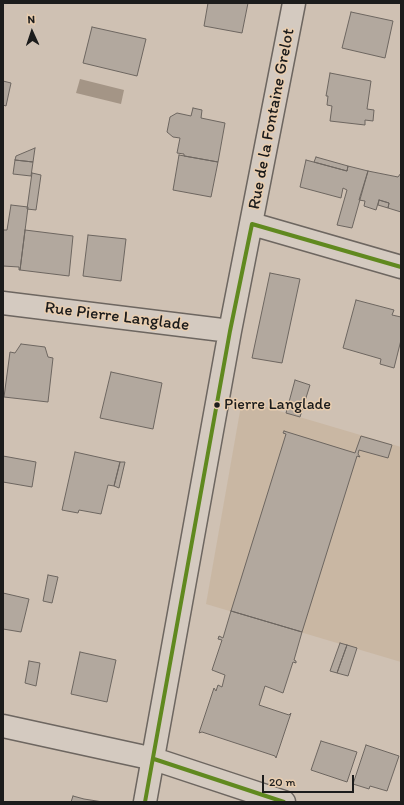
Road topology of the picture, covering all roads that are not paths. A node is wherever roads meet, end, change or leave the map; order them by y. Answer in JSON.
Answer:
{"nodes":[{"id":1,"x":294,"y":3,"type":"edge"},
{"id":2,"x":252,"y":224,"type":"junction"},
{"id":3,"x":401,"y":267,"type":"edge"},
{"id":4,"x":3,"y":303,"type":"edge"},
{"id":5,"x":230,"y":331,"type":"junction"},
{"id":6,"x":3,"y":726,"type":"edge"},
{"id":7,"x":154,"y":759,"type":"junction"},
{"id":8,"x":145,"y":802,"type":"edge"},
{"id":9,"x":284,"y":802,"type":"edge"}],
"edges":[{"from":1,"to":2,"type":"street","name":"Rue de la Fontaine Grelot"},
{"from":2,"to":3,"type":"street"},
{"from":2,"to":5,"type":"street","name":"Rue de la Fontaine Grelot"},
{"from":4,"to":5,"type":"street","name":"Rue Pierre Langlade"},
{"from":5,"to":7,"type":"street","name":"Rue de la Fontaine Grelot"},
{"from":6,"to":7,"type":"street"},
{"from":7,"to":8,"type":"street","name":"Rue de la Fontaine Grelot"},
{"from":7,"to":9,"type":"street"}]}
